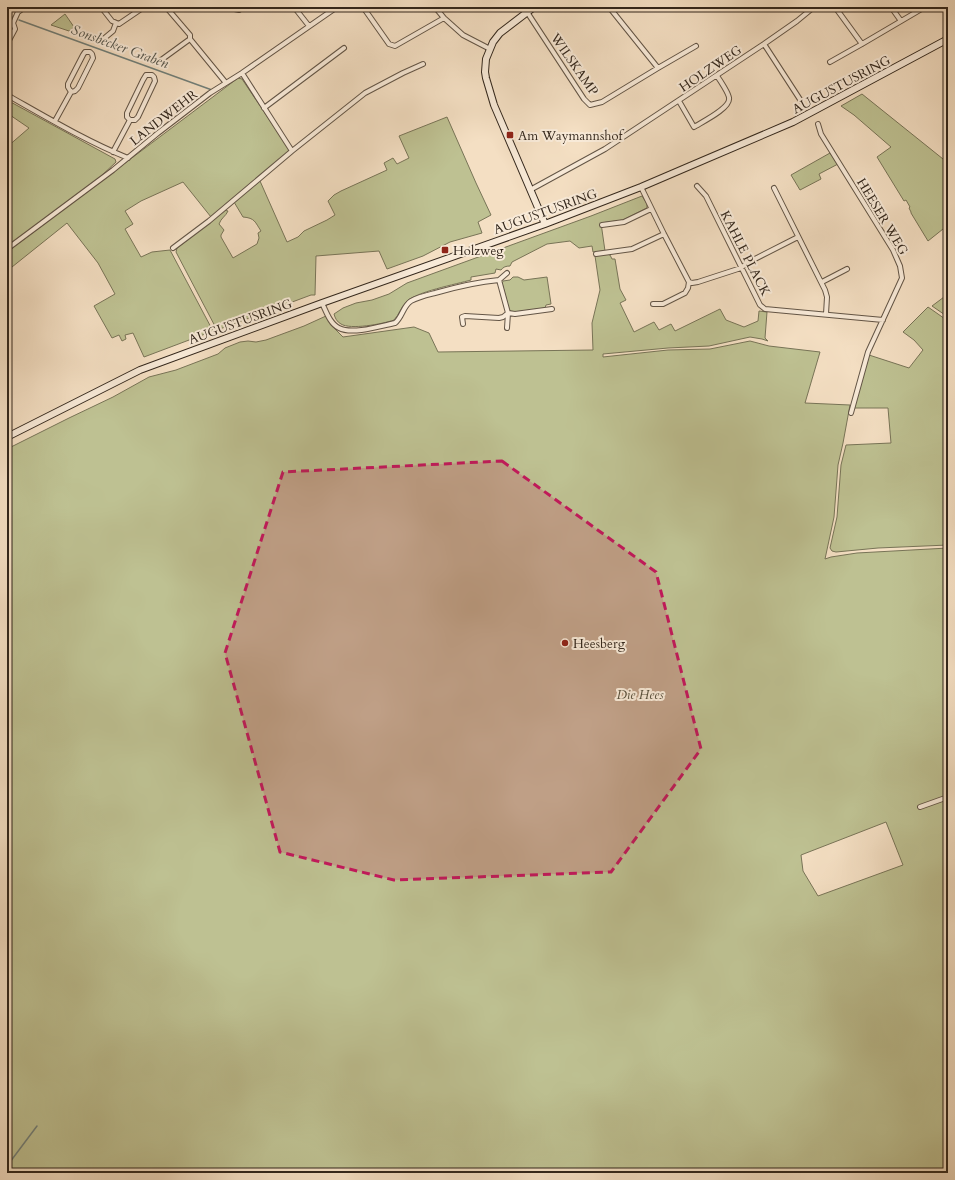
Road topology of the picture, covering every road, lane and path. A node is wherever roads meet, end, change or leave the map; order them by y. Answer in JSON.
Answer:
{"nodes":[{"id":1,"x":25,"y":7,"type":"edge"},
{"id":2,"x":101,"y":7,"type":"edge"},
{"id":3,"x":144,"y":7,"type":"edge"},
{"id":4,"x":166,"y":7,"type":"edge"},
{"id":5,"x":229,"y":7,"type":"edge"},
{"id":6,"x":243,"y":7,"type":"edge"},
{"id":7,"x":294,"y":7,"type":"edge"},
{"id":8,"x":337,"y":7,"type":"edge"},
{"id":9,"x":363,"y":7,"type":"edge"},
{"id":10,"x":435,"y":7,"type":"edge"},
{"id":11,"x":534,"y":7,"type":"edge"},
{"id":12,"x":609,"y":7,"type":"edge"},
{"id":13,"x":814,"y":7,"type":"edge"},
{"id":14,"x":835,"y":7,"type":"edge"},
{"id":15,"x":891,"y":7,"type":"edge"},
{"id":16,"x":925,"y":7,"type":"edge"},
{"id":17,"x":528,"y":12,"type":"junction"},
{"id":18,"x":444,"y":18,"type":"junction"},
{"id":19,"x":901,"y":21,"type":"junction"},
{"id":20,"x":10,"y":23,"type":"edge"},
{"id":21,"x":116,"y":23,"type":"junction"},
{"id":22,"x":309,"y":26,"type":"junction"},
{"id":23,"x":948,"y":38,"type":"edge"},
{"id":24,"x":190,"y":39,"type":"junction"},
{"id":25,"x":101,"y":41,"type":"dead end"},
{"id":26,"x":7,"y":44,"type":"edge"},
{"id":27,"x":764,"y":44,"type":"junction"},
{"id":28,"x":862,"y":44,"type":"junction"},
{"id":29,"x":696,"y":46,"type":"dead end"},
{"id":30,"x":344,"y":48,"type":"dead end"},
{"id":31,"x":490,"y":49,"type":"junction"},
{"id":32,"x":830,"y":62,"type":"dead end"},
{"id":33,"x":157,"y":63,"type":"dead end"},
{"id":34,"x":423,"y":64,"type":"dead end"},
{"id":35,"x":658,"y":68,"type":"junction"},
{"id":36,"x":242,"y":74,"type":"junction"},
{"id":37,"x":717,"y":76,"type":"junction"},
{"id":38,"x":226,"y":82,"type":"junction"},
{"id":39,"x":71,"y":92,"type":"junction"},
{"id":40,"x":7,"y":94,"type":"edge"},
{"id":41,"x":679,"y":101,"type":"junction"},
{"id":42,"x":801,"y":101,"type":"dead end"},
{"id":43,"x":264,"y":108,"type":"junction"},
{"id":44,"x":130,"y":120,"type":"junction"},
{"id":45,"x":54,"y":121,"type":"junction"},
{"id":46,"x":818,"y":124,"type":"dead end"},
{"id":47,"x":292,"y":151,"type":"junction"},
{"id":48,"x":113,"y":152,"type":"junction"},
{"id":49,"x":128,"y":158,"type":"junction"},
{"id":50,"x":697,"y":186,"type":"dead end"},
{"id":51,"x":640,"y":187,"type":"junction"},
{"id":52,"x":774,"y":188,"type":"dead end"},
{"id":53,"x":530,"y":190,"type":"junction"},
{"id":54,"x":651,"y":209,"type":"junction"},
{"id":55,"x":545,"y":224,"type":"junction"},
{"id":56,"x":602,"y":225,"type":"dead end"},
{"id":57,"x":664,"y":234,"type":"junction"},
{"id":58,"x":798,"y":237,"type":"junction"},
{"id":59,"x":172,"y":248,"type":"dead end"},
{"id":60,"x":7,"y":249,"type":"edge"},
{"id":61,"x":596,"y":254,"type":"dead end"},
{"id":62,"x":741,"y":268,"type":"junction"},
{"id":63,"x":847,"y":269,"type":"dead end"},
{"id":64,"x":508,"y":273,"type":"dead end"},
{"id":65,"x":499,"y":280,"type":"junction"},
{"id":66,"x":689,"y":282,"type":"junction"},
{"id":67,"x":822,"y":282,"type":"junction"},
{"id":68,"x":322,"y":303,"type":"junction"},
{"id":69,"x":653,"y":304,"type":"dead end"},
{"id":70,"x":552,"y":309,"type":"dead end"},
{"id":71,"x":508,"y":313,"type":"junction"},
{"id":72,"x":826,"y":314,"type":"junction"},
{"id":73,"x":884,"y":320,"type":"junction"},
{"id":74,"x":463,"y":324,"type":"dead end"},
{"id":75,"x":507,"y":328,"type":"dead end"},
{"id":76,"x":851,"y":413,"type":"dead end"},
{"id":77,"x":7,"y":437,"type":"edge"},
{"id":78,"x":948,"y":797,"type":"edge"},
{"id":79,"x":920,"y":807,"type":"dead end"}],
"edges":[{"from":1,"to":20,"type":"street"},
{"from":2,"to":21,"type":"street"},
{"from":3,"to":21,"type":"street"},
{"from":4,"to":24,"type":"street"},
{"from":5,"to":6,"type":"street"},
{"from":7,"to":22,"type":"street"},
{"from":8,"to":22,"type":"street","name":"LANDWEHR"},
{"from":9,"to":18,"type":"street"},
{"from":10,"to":18,"type":"street"},
{"from":11,"to":17,"type":"main road"},
{"from":12,"to":35,"type":"street"},
{"from":13,"to":27,"type":"street","name":"HOLZWEG"},
{"from":14,"to":28,"type":"street"},
{"from":15,"to":19,"type":"street"},
{"from":16,"to":19,"type":"street"},
{"from":17,"to":31,"type":"main road"},
{"from":17,"to":35,"type":"street","name":"WILSKAMP"},
{"from":18,"to":31,"type":"street"},
{"from":19,"to":28,"type":"street"},
{"from":20,"to":26,"type":"street"},
{"from":21,"to":25,"type":"street"},
{"from":22,"to":36,"type":"street","name":"LANDWEHR"},
{"from":23,"to":51,"type":"main road","name":"AUGUSTUSRING"},
{"from":24,"to":33,"type":"street"},
{"from":24,"to":38,"type":"street"},
{"from":27,"to":37,"type":"street","name":"HOLZWEG"},
{"from":27,"to":42,"type":"street"},
{"from":28,"to":32,"type":"street"},
{"from":29,"to":35,"type":"street","name":"WILSKAMP"},
{"from":30,"to":43,"type":"street"},
{"from":31,"to":53,"type":"main road"},
{"from":34,"to":47,"type":"street"},
{"from":36,"to":38,"type":"street","name":"LANDWEHR"},
{"from":36,"to":43,"type":"street"},
{"from":37,"to":41,"type":"street","name":"HOLZWEG"},
{"from":37,"to":41,"type":"street"},
{"from":38,"to":49,"type":"street","name":"LANDWEHR"},
{"from":39,"to":39,"type":"street"},
{"from":39,"to":45,"type":"street"},
{"from":40,"to":45,"type":"street"},
{"from":41,"to":53,"type":"street","name":"HOLZWEG"},
{"from":43,"to":47,"type":"street"},
{"from":44,"to":44,"type":"street"},
{"from":44,"to":48,"type":"street"},
{"from":45,"to":48,"type":"street"},
{"from":46,"to":73,"type":"street","name":"HEESER WEG"},
{"from":47,"to":59,"type":"street"},
{"from":48,"to":49,"type":"street"},
{"from":49,"to":60,"type":"street","name":"LANDWEHR"},
{"from":50,"to":62,"type":"street","name":"KAHLE PLACK"},
{"from":51,"to":54,"type":"street"},
{"from":51,"to":55,"type":"main road","name":"AUGUSTUSRING"},
{"from":52,"to":58,"type":"street"},
{"from":53,"to":55,"type":"main road"},
{"from":54,"to":56,"type":"street"},
{"from":54,"to":57,"type":"street"},
{"from":55,"to":68,"type":"main road","name":"AUGUSTUSRING"},
{"from":57,"to":61,"type":"street"},
{"from":57,"to":66,"type":"street"},
{"from":58,"to":62,"type":"street"},
{"from":58,"to":67,"type":"street"},
{"from":62,"to":66,"type":"street"},
{"from":62,"to":72,"type":"street","name":"KAHLE PLACK"},
{"from":63,"to":67,"type":"street"},
{"from":64,"to":65,"type":"street"},
{"from":65,"to":68,"type":"street"},
{"from":65,"to":71,"type":"street"},
{"from":66,"to":69,"type":"street"},
{"from":67,"to":72,"type":"street"},
{"from":68,"to":77,"type":"main road","name":"AUGUSTUSRING"},
{"from":70,"to":71,"type":"street"},
{"from":71,"to":74,"type":"street"},
{"from":71,"to":75,"type":"street"},
{"from":72,"to":73,"type":"street","name":"KAHLE PLACK"},
{"from":73,"to":76,"type":"street","name":"HEESER WEG"},
{"from":78,"to":79,"type":"street"}]}
